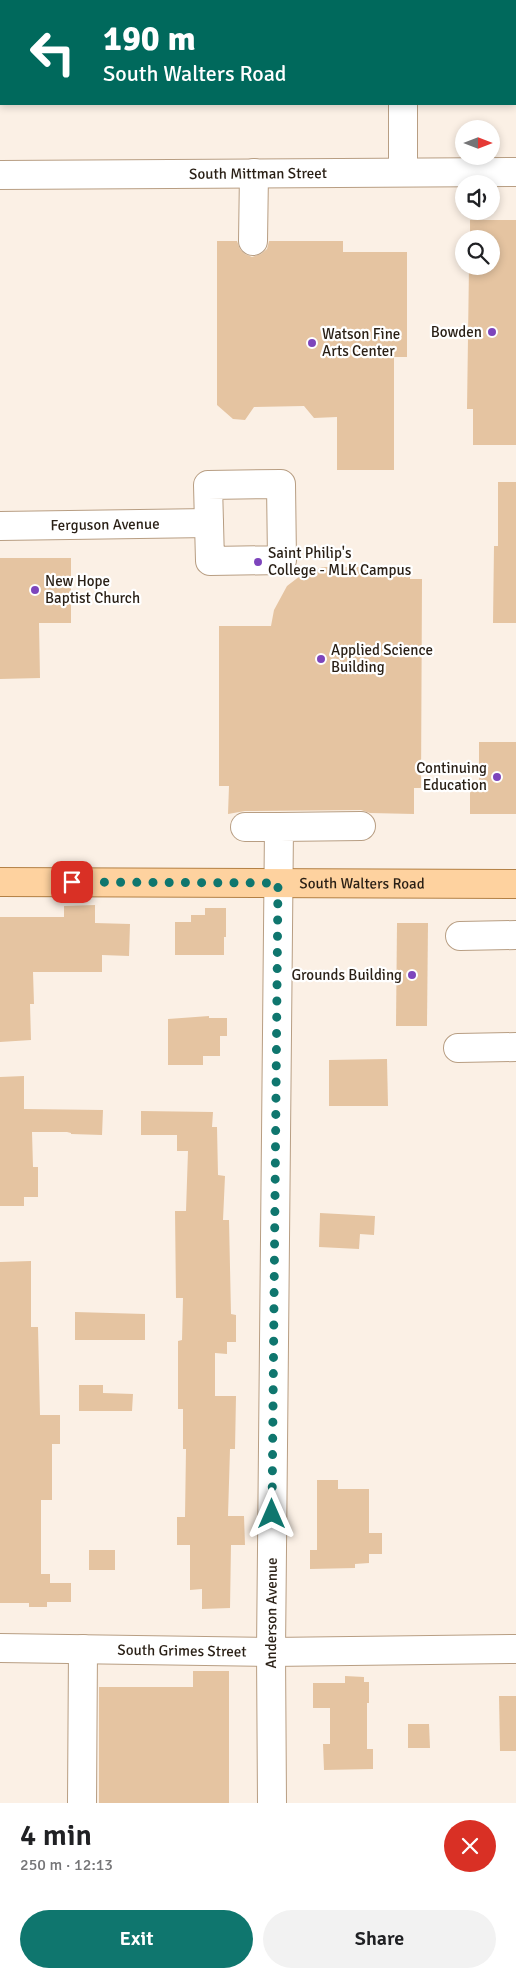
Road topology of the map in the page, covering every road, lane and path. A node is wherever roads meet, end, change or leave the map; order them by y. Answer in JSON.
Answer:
{"nodes":[{"id":1,"x":403,"y":105,"type":"edge"},
{"id":2,"x":402,"y":172,"type":"junction"},
{"id":3,"x":516,"y":172,"type":"edge"},
{"id":4,"x":254,"y":173,"type":"junction"},
{"id":5,"x":0,"y":175,"type":"edge"},
{"id":6,"x":253,"y":241,"type":"dead end"},
{"id":7,"x":209,"y":523,"type":"dead end"},
{"id":8,"x":0,"y":526,"type":"edge"},
{"id":9,"x":244,"y":826,"type":"dead end"},
{"id":10,"x":279,"y":826,"type":"junction"},
{"id":11,"x":361,"y":826,"type":"dead end"},
{"id":12,"x":0,"y":882,"type":"edge"},
{"id":13,"x":278,"y":883,"type":"junction"},
{"id":14,"x":516,"y":884,"type":"edge"},
{"id":15,"x":516,"y":935,"type":"edge"},
{"id":16,"x":460,"y":936,"type":"dead end"},
{"id":17,"x":516,"y":1047,"type":"edge"},
{"id":18,"x":458,"y":1048,"type":"dead end"},
{"id":19,"x":0,"y":1648,"type":"edge"},
{"id":20,"x":83,"y":1649,"type":"junction"},
{"id":21,"x":516,"y":1649,"type":"edge"},
{"id":22,"x":271,"y":1652,"type":"junction"},
{"id":23,"x":82,"y":1803,"type":"edge"},
{"id":24,"x":272,"y":1803,"type":"edge"}],
"edges":[{"from":1,"to":2,"type":"street"},
{"from":2,"to":3,"type":"street","name":"South Mittman Street"},
{"from":2,"to":4,"type":"street","name":"South Mittman Street"},
{"from":4,"to":5,"type":"street","name":"South Mittman Street"},
{"from":4,"to":6,"type":"street"},
{"from":7,"to":8,"type":"street","name":"Ferguson Avenue"},
{"from":9,"to":10,"type":"street"},
{"from":10,"to":11,"type":"street"},
{"from":10,"to":13,"type":"street","name":"Anderson Avenue"},
{"from":12,"to":13,"type":"main road","name":"South Walters Road"},
{"from":13,"to":14,"type":"main road","name":"South Walters Road"},
{"from":13,"to":22,"type":"street","name":"Anderson Avenue"},
{"from":15,"to":16,"type":"street"},
{"from":17,"to":18,"type":"street"},
{"from":19,"to":20,"type":"street","name":"South Grimes Street"},
{"from":20,"to":22,"type":"street","name":"South Grimes Street"},
{"from":20,"to":23,"type":"street"},
{"from":21,"to":22,"type":"street","name":"South Grimes Street"},
{"from":22,"to":24,"type":"street","name":"Anderson Avenue"}]}
